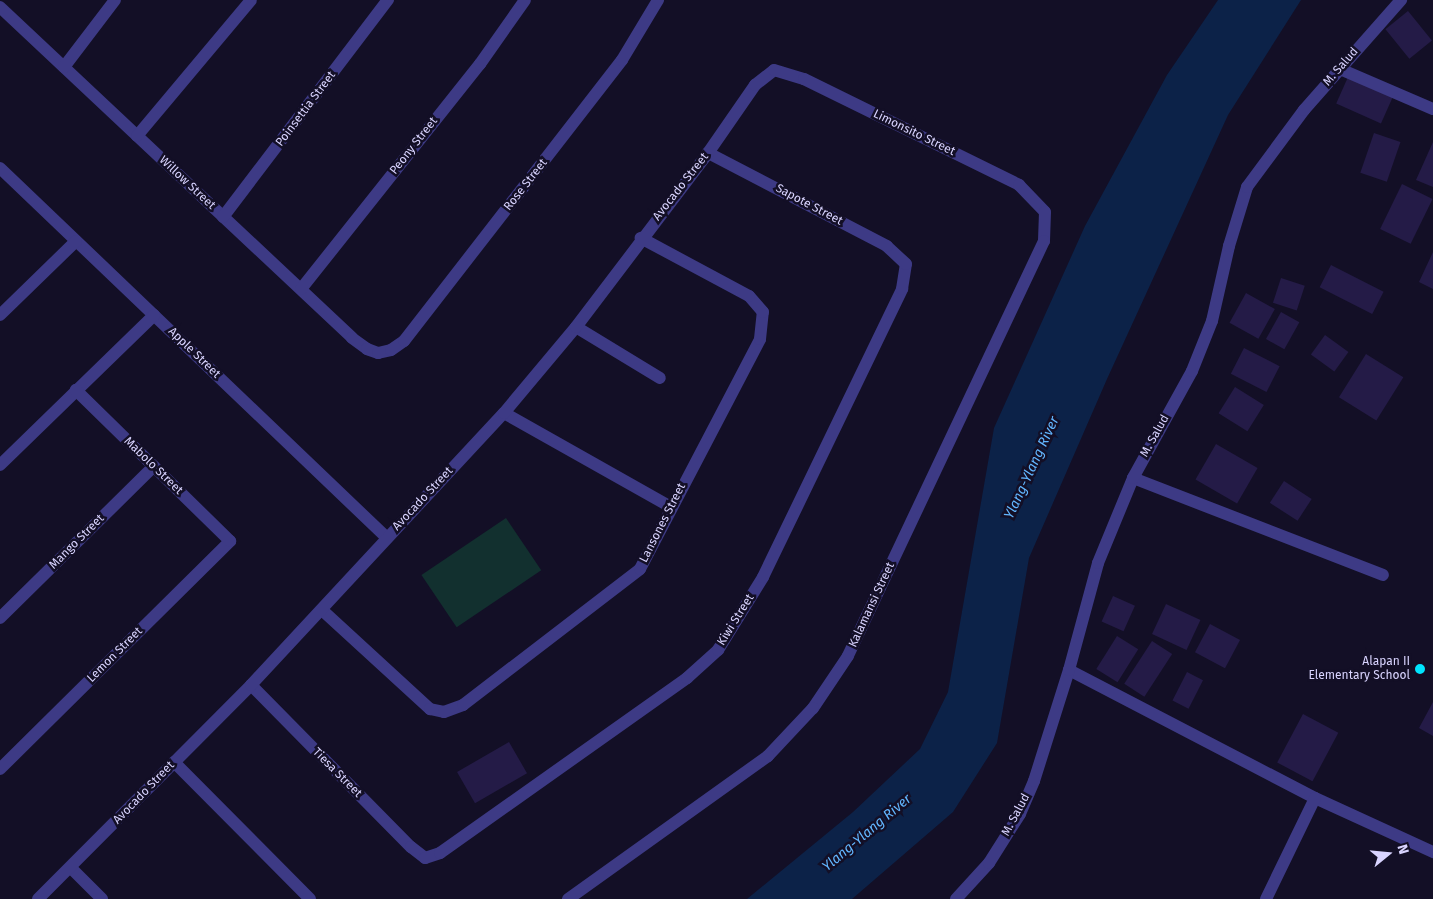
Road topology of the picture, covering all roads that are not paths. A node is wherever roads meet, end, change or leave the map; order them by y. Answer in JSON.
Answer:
{"nodes":[{"id":1,"x":116,"y":0,"type":"edge"},
{"id":2,"x":251,"y":0,"type":"edge"},
{"id":3,"x":388,"y":0,"type":"edge"},
{"id":4,"x":525,"y":0,"type":"edge"},
{"id":5,"x":658,"y":0,"type":"edge"},
{"id":6,"x":1401,"y":0,"type":"edge"},
{"id":7,"x":0,"y":6,"type":"edge"},
{"id":8,"x":64,"y":67,"type":"junction"},
{"id":9,"x":1340,"y":69,"type":"junction"},
{"id":10,"x":774,"y":70,"type":"joint"},
{"id":11,"x":1433,"y":109,"type":"edge"},
{"id":12,"x":137,"y":136,"type":"junction"},
{"id":13,"x":708,"y":153,"type":"junction"},
{"id":14,"x":0,"y":168,"type":"edge"},
{"id":15,"x":1045,"y":212,"type":"joint"},
{"id":16,"x":223,"y":217,"type":"junction"},
{"id":17,"x":641,"y":238,"type":"junction"},
{"id":18,"x":76,"y":241,"type":"junction"},
{"id":19,"x":906,"y":264,"type":"joint"},
{"id":20,"x":301,"y":289,"type":"junction"},
{"id":21,"x":0,"y":315,"type":"edge"},
{"id":22,"x":154,"y":315,"type":"junction"},
{"id":23,"x":576,"y":327,"type":"junction"},
{"id":24,"x":378,"y":353,"type":"joint"},
{"id":25,"x":660,"y":378,"type":"dead end"},
{"id":26,"x":76,"y":390,"type":"junction"},
{"id":27,"x":504,"y":413,"type":"junction"},
{"id":28,"x":0,"y":465,"type":"edge"},
{"id":29,"x":154,"y":466,"type":"junction"},
{"id":30,"x":1133,"y":478,"type":"junction"},
{"id":31,"x":671,"y":507,"type":"junction"},
{"id":32,"x":387,"y":538,"type":"junction"},
{"id":33,"x":230,"y":541,"type":"joint"},
{"id":34,"x":1383,"y":575,"type":"dead end"},
{"id":35,"x":322,"y":610,"type":"junction"},
{"id":36,"x":0,"y":618,"type":"edge"},
{"id":37,"x":1069,"y":670,"type":"junction"},
{"id":38,"x":251,"y":686,"type":"junction"},
{"id":39,"x":174,"y":762,"type":"junction"},
{"id":40,"x":0,"y":769,"type":"edge"},
{"id":41,"x":1316,"y":798,"type":"junction"},
{"id":42,"x":1433,"y":852,"type":"edge"},
{"id":43,"x":425,"y":858,"type":"joint"},
{"id":44,"x":71,"y":868,"type":"junction"},
{"id":45,"x":38,"y":899,"type":"edge"},
{"id":46,"x":102,"y":899,"type":"edge"},
{"id":47,"x":310,"y":899,"type":"edge"},
{"id":48,"x":568,"y":899,"type":"edge"},
{"id":49,"x":956,"y":899,"type":"edge"},
{"id":50,"x":1266,"y":899,"type":"edge"}],
"edges":[{"from":1,"to":8,"type":"street"},
{"from":2,"to":12,"type":"street"},
{"from":3,"to":16,"type":"street","name":"Poinsettia Street"},
{"from":4,"to":20,"type":"street","name":"Peony Street"},
{"from":5,"to":24,"type":"street","name":"Rose Street"},
{"from":6,"to":9,"type":"street","name":"M. Salud"},
{"from":7,"to":8,"type":"street","name":"Willow Street"},
{"from":8,"to":12,"type":"street","name":"Willow Street"},
{"from":9,"to":11,"type":"street"},
{"from":9,"to":30,"type":"street","name":"M. Salud"},
{"from":10,"to":13,"type":"street","name":"Avocado Street"},
{"from":10,"to":15,"type":"street","name":"Limonsito Street"},
{"from":12,"to":16,"type":"street","name":"Willow Street"},
{"from":13,"to":17,"type":"street","name":"Avocado Street"},
{"from":13,"to":19,"type":"street","name":"Sapote Street"},
{"from":14,"to":18,"type":"street","name":"Apple Street"},
{"from":15,"to":48,"type":"street","name":"Kalamansi Street"},
{"from":16,"to":20,"type":"street","name":"Willow Street"},
{"from":17,"to":23,"type":"street","name":"Avocado Street"},
{"from":17,"to":31,"type":"street","name":"Lansones Street"},
{"from":18,"to":21,"type":"street"},
{"from":18,"to":22,"type":"street","name":"Apple Street"},
{"from":19,"to":43,"type":"street","name":"Kiwi Street"},
{"from":20,"to":24,"type":"street","name":"Willow Street"},
{"from":22,"to":26,"type":"street"},
{"from":22,"to":32,"type":"street","name":"Apple Street"},
{"from":23,"to":25,"type":"street"},
{"from":23,"to":27,"type":"street","name":"Avocado Street"},
{"from":26,"to":28,"type":"street"},
{"from":26,"to":29,"type":"street","name":"Mabolo Street"},
{"from":27,"to":31,"type":"street"},
{"from":27,"to":32,"type":"street","name":"Avocado Street"},
{"from":29,"to":33,"type":"street","name":"Mabolo Street"},
{"from":29,"to":36,"type":"street","name":"Mango Street"},
{"from":30,"to":34,"type":"street"},
{"from":30,"to":37,"type":"street","name":"M. Salud"},
{"from":31,"to":35,"type":"street","name":"Lansones Street"},
{"from":32,"to":35,"type":"street","name":"Avocado Street"},
{"from":33,"to":40,"type":"street","name":"Lemon Street"},
{"from":35,"to":38,"type":"street","name":"Avocado Street"},
{"from":37,"to":41,"type":"street"},
{"from":37,"to":49,"type":"street","name":"M. Salud"},
{"from":38,"to":39,"type":"street","name":"Avocado Street"},
{"from":38,"to":43,"type":"street","name":"Tiesa Street"},
{"from":39,"to":44,"type":"street","name":"Avocado Street"},
{"from":39,"to":47,"type":"street"},
{"from":41,"to":42,"type":"street"},
{"from":41,"to":50,"type":"street"},
{"from":44,"to":45,"type":"street","name":"Avocado Street"},
{"from":44,"to":46,"type":"street"}]}
